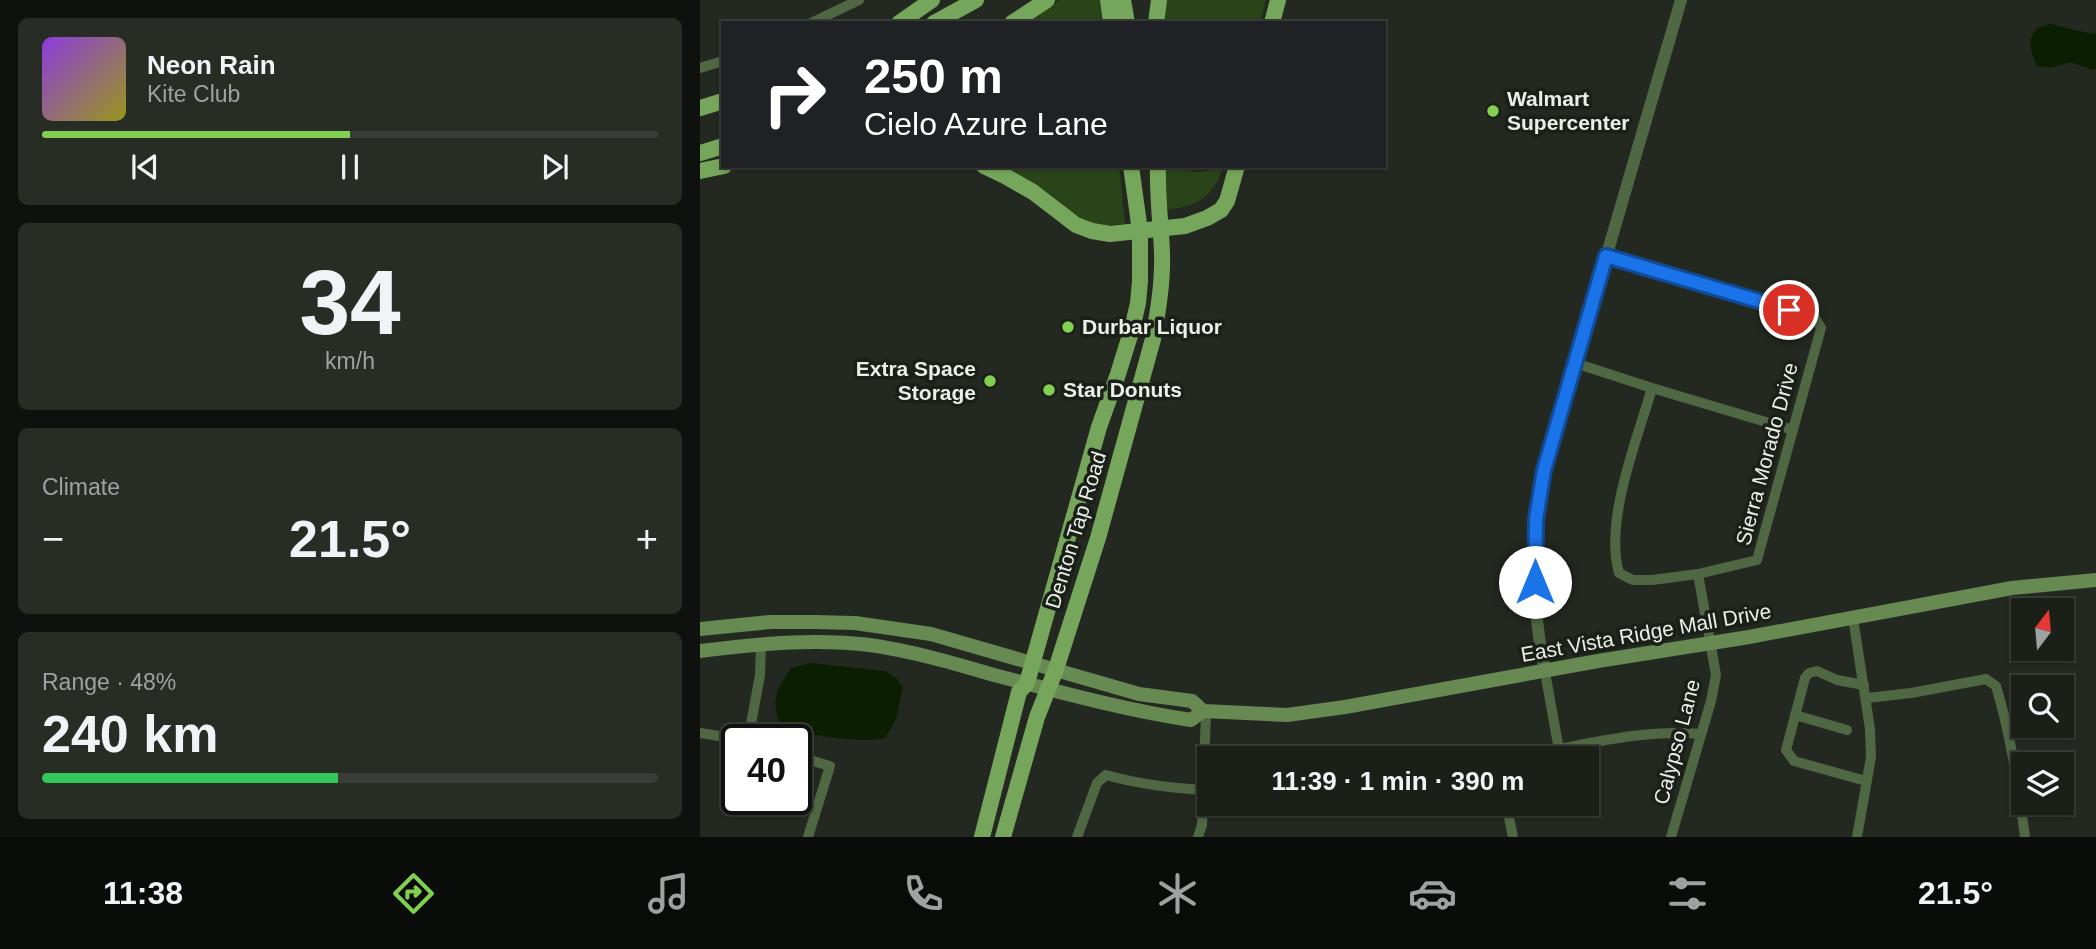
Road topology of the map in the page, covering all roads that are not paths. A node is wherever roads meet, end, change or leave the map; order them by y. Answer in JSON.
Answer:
{"nodes":[{"id":1,"x":859,"y":0,"type":"edge"},
{"id":2,"x":932,"y":0,"type":"edge"},
{"id":3,"x":976,"y":0,"type":"edge"},
{"id":4,"x":1047,"y":0,"type":"edge"},
{"id":5,"x":1159,"y":0,"type":"edge"},
{"id":6,"x":1278,"y":0,"type":"edge"},
{"id":7,"x":1681,"y":0,"type":"edge"},
{"id":8,"x":1114,"y":1,"type":"edge"},
{"id":9,"x":815,"y":21,"type":"edge"},
{"id":10,"x":902,"y":21,"type":"edge"},
{"id":11,"x":938,"y":21,"type":"edge"},
{"id":12,"x":1015,"y":21,"type":"edge"},
{"id":13,"x":1111,"y":21,"type":"edge"},
{"id":14,"x":1126,"y":21,"type":"edge"},
{"id":15,"x":1156,"y":21,"type":"edge"},
{"id":16,"x":1273,"y":21,"type":"edge"},
{"id":17,"x":721,"y":62,"type":"edge"},
{"id":18,"x":700,"y":68,"type":"edge"},
{"id":19,"x":721,"y":102,"type":"edge"},
{"id":20,"x":700,"y":108,"type":"edge"},
{"id":21,"x":721,"y":147,"type":"edge"},
{"id":22,"x":700,"y":153,"type":"edge"},
{"id":23,"x":721,"y":167,"type":"edge"},
{"id":24,"x":988,"y":168,"type":"edge"},
{"id":25,"x":1131,"y":168,"type":"edge"},
{"id":26,"x":1150,"y":168,"type":"edge"},
{"id":27,"x":1158,"y":168,"type":"edge"},
{"id":28,"x":1236,"y":168,"type":"edge"},
{"id":29,"x":700,"y":171,"type":"edge"},
{"id":30,"x":1157,"y":195,"type":"junction"},
{"id":31,"x":1196,"y":222,"type":"junction"},
{"id":32,"x":1140,"y":230,"type":"junction"},
{"id":33,"x":1160,"y":230,"type":"junction"},
{"id":34,"x":1110,"y":234,"type":"junction"},
{"id":35,"x":1162,"y":251,"type":"junction"},
{"id":36,"x":1606,"y":256,"type":"junction"},
{"id":37,"x":1141,"y":266,"type":"junction"},
{"id":38,"x":1575,"y":363,"type":"junction"},
{"id":39,"x":1652,"y":388,"type":"junction"},
{"id":40,"x":1793,"y":430,"type":"junction"},
{"id":41,"x":1084,"y":479,"type":"junction"},
{"id":42,"x":1111,"y":491,"type":"junction"},
{"id":43,"x":1698,"y":574,"type":"junction"},
{"id":44,"x":2096,"y":580,"type":"edge"},
{"id":45,"x":1853,"y":618,"type":"junction"},
{"id":46,"x":770,"y":622,"type":"junction"},
{"id":47,"x":700,"y":628,"type":"edge"},
{"id":48,"x":1712,"y":643,"type":"junction"},
{"id":49,"x":761,"y":644,"type":"junction"},
{"id":50,"x":700,"y":651,"type":"edge"},
{"id":51,"x":1033,"y":663,"type":"junction"},
{"id":52,"x":1056,"y":669,"type":"junction"},
{"id":53,"x":1545,"y":672,"type":"junction"},
{"id":54,"x":1027,"y":683,"type":"junction"},
{"id":55,"x":1864,"y":685,"type":"junction"},
{"id":56,"x":1049,"y":689,"type":"junction"},
{"id":57,"x":1867,"y":698,"type":"junction"},
{"id":58,"x":1205,"y":711,"type":"junction"},
{"id":59,"x":1795,"y":715,"type":"junction"},
{"id":60,"x":749,"y":724,"type":"edge"},
{"id":61,"x":1847,"y":730,"type":"dead end"},
{"id":62,"x":700,"y":733,"type":"edge"},
{"id":63,"x":1702,"y":734,"type":"junction"},
{"id":64,"x":721,"y":736,"type":"edge"},
{"id":65,"x":1205,"y":746,"type":"edge"},
{"id":66,"x":1558,"y":746,"type":"edge"},
{"id":67,"x":1581,"y":746,"type":"edge"},
{"id":68,"x":812,"y":761,"type":"edge"},
{"id":69,"x":1867,"y":781,"type":"junction"},
{"id":70,"x":1197,"y":790,"type":"edge"},
{"id":71,"x":1203,"y":816,"type":"edge"},
{"id":72,"x":1509,"y":816,"type":"edge"},
{"id":73,"x":808,"y":837,"type":"edge"},
{"id":74,"x":982,"y":837,"type":"edge"},
{"id":75,"x":1003,"y":837,"type":"edge"},
{"id":76,"x":1077,"y":837,"type":"edge"},
{"id":77,"x":1198,"y":837,"type":"edge"},
{"id":78,"x":1513,"y":837,"type":"edge"},
{"id":79,"x":1671,"y":837,"type":"edge"},
{"id":80,"x":1857,"y":837,"type":"edge"},
{"id":81,"x":2025,"y":837,"type":"edge"}],
"edges":[{"from":1,"to":9,"type":"street"},
{"from":2,"to":10,"type":"main road"},
{"from":3,"to":11,"type":"main road"},
{"from":4,"to":12,"type":"main road"},
{"from":5,"to":15,"type":"main road"},
{"from":6,"to":16,"type":"main road"},
{"from":7,"to":36,"type":"street"},
{"from":8,"to":13,"type":"main road"},
{"from":8,"to":14,"type":"main road"},
{"from":17,"to":18,"type":"street"},
{"from":19,"to":20,"type":"main road"},
{"from":21,"to":22,"type":"main road"},
{"from":23,"to":29,"type":"main road"},
{"from":24,"to":34,"type":"main road"},
{"from":25,"to":32,"type":"main road","name":"Denton Tap Road"},
{"from":26,"to":30,"type":"main road"},
{"from":27,"to":30,"type":"main road"},
{"from":28,"to":31,"type":"main road"},
{"from":30,"to":33,"type":"main road","name":"Denton Tap Road"},
{"from":31,"to":33,"type":"main road"},
{"from":31,"to":35,"type":"main road"},
{"from":32,"to":33,"type":"main road"},
{"from":32,"to":34,"type":"main road"},
{"from":32,"to":37,"type":"main road","name":"Denton Tap Road"},
{"from":33,"to":35,"type":"main road","name":"Denton Tap Road"},
{"from":34,"to":37,"type":"main road"},
{"from":35,"to":42,"type":"main road","name":"Denton Tap Road"},
{"from":36,"to":38,"type":"street"},
{"from":36,"to":40,"type":"street","name":"Sierra Morado Drive"},
{"from":37,"to":41,"type":"main road","name":"Denton Tap Road"},
{"from":38,"to":39,"type":"street"},
{"from":38,"to":53,"type":"street"},
{"from":39,"to":40,"type":"street"},
{"from":39,"to":43,"type":"street"},
{"from":40,"to":43,"type":"street","name":"Sierra Morado Drive"},
{"from":41,"to":42,"type":"main road"},
{"from":41,"to":51,"type":"main road","name":"Denton Tap Road"},
{"from":42,"to":52,"type":"main road","name":"Denton Tap Road"},
{"from":43,"to":48,"type":"street","name":"Calypso Lane"},
{"from":44,"to":45,"type":"main road","name":"East Vista Ridge Mall Drive"},
{"from":45,"to":48,"type":"main road","name":"East Vista Ridge Mall Drive"},
{"from":45,"to":55,"type":"street"},
{"from":46,"to":47,"type":"main road","name":"East Vista Ridge Mall Drive"},
{"from":46,"to":49,"type":"main road"},
{"from":46,"to":51,"type":"main road","name":"East Vista Ridge Mall Drive"},
{"from":48,"to":53,"type":"main road","name":"East Vista Ridge Mall Drive"},
{"from":48,"to":63,"type":"street","name":"Calypso Lane"},
{"from":49,"to":50,"type":"main road","name":"East Vista Ridge Mall Drive"},
{"from":49,"to":54,"type":"main road","name":"East Vista Ridge Mall Drive"},
{"from":49,"to":60,"type":"street"},
{"from":51,"to":52,"type":"main road","name":"East Vista Ridge Mall Drive"},
{"from":51,"to":54,"type":"main road","name":"Denton Tap Road"},
{"from":52,"to":56,"type":"main road","name":"Denton Tap Road"},
{"from":52,"to":58,"type":"main road","name":"East Vista Ridge Mall Drive"},
{"from":53,"to":58,"type":"main road","name":"East Vista Ridge Mall Drive"},
{"from":53,"to":66,"type":"street"},
{"from":54,"to":56,"type":"main road","name":"East Vista Ridge Mall Drive"},
{"from":54,"to":74,"type":"main road","name":"Denton Tap Road"},
{"from":55,"to":57,"type":"street"},
{"from":55,"to":59,"type":"street"},
{"from":56,"to":58,"type":"main road","name":"East Vista Ridge Mall Drive"},
{"from":56,"to":75,"type":"main road","name":"Denton Tap Road"},
{"from":57,"to":69,"type":"street"},
{"from":57,"to":81,"type":"street"},
{"from":58,"to":65,"type":"street"},
{"from":59,"to":61,"type":"street"},
{"from":59,"to":69,"type":"street"},
{"from":62,"to":64,"type":"street"},
{"from":63,"to":67,"type":"street"},
{"from":63,"to":79,"type":"street","name":"Calypso Lane"},
{"from":68,"to":73,"type":"street"},
{"from":69,"to":80,"type":"street"},
{"from":70,"to":76,"type":"street"},
{"from":71,"to":77,"type":"street"},
{"from":72,"to":78,"type":"street"}]}
